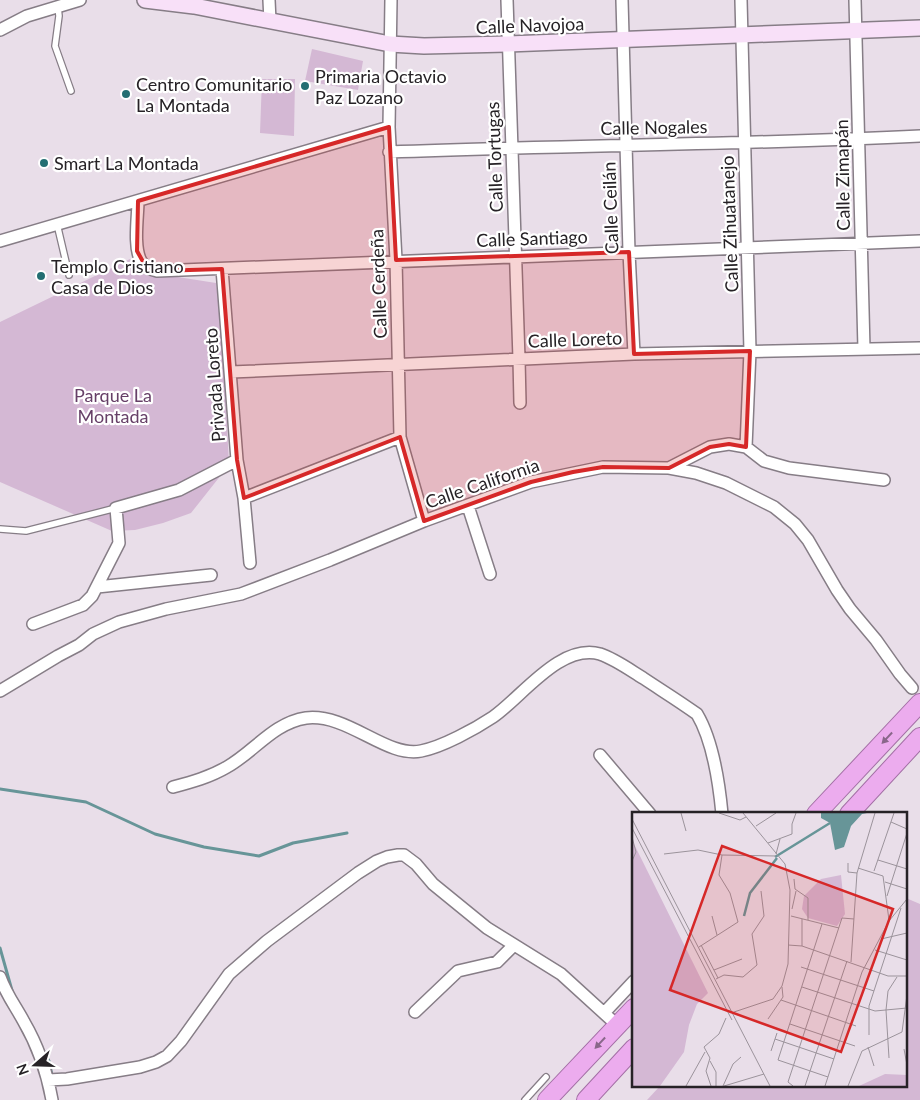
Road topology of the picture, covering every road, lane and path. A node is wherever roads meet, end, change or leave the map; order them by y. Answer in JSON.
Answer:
{"nodes":[{"id":1,"x":80,"y":0,"type":"edge"},
{"id":2,"x":145,"y":0,"type":"edge"},
{"id":3,"x":269,"y":0,"type":"edge"},
{"id":4,"x":391,"y":0,"type":"edge"},
{"id":5,"x":507,"y":0,"type":"edge"},
{"id":6,"x":622,"y":0,"type":"edge"},
{"id":7,"x":741,"y":0,"type":"edge"},
{"id":8,"x":855,"y":0,"type":"edge"},
{"id":9,"x":192,"y":3,"type":"edge"},
{"id":10,"x":58,"y":7,"type":"junction"},
{"id":11,"x":270,"y":21,"type":"junction"},
{"id":12,"x":920,"y":28,"type":"edge"},
{"id":13,"x":0,"y":30,"type":"edge"},
{"id":14,"x":855,"y":31,"type":"junction"},
{"id":15,"x":741,"y":34,"type":"junction"},
{"id":16,"x":623,"y":41,"type":"junction"},
{"id":17,"x":390,"y":44,"type":"junction"},
{"id":18,"x":507,"y":44,"type":"junction"},
{"id":19,"x":71,"y":92,"type":"dead end"},
{"id":20,"x":389,"y":127,"type":"junction"},
{"id":21,"x":920,"y":136,"type":"edge"},
{"id":22,"x":859,"y":139,"type":"junction"},
{"id":23,"x":626,"y":144,"type":"junction"},
{"id":24,"x":744,"y":144,"type":"junction"},
{"id":25,"x":511,"y":147,"type":"junction"},
{"id":26,"x":389,"y":152,"type":"junction"},
{"id":27,"x":138,"y":201,"type":"junction"},
{"id":28,"x":57,"y":224,"type":"junction"},
{"id":29,"x":0,"y":241,"type":"edge"},
{"id":30,"x":920,"y":241,"type":"edge"},
{"id":31,"x":861,"y":243,"type":"junction"},
{"id":32,"x":747,"y":249,"type":"junction"},
{"id":33,"x":629,"y":252,"type":"junction"},
{"id":34,"x":516,"y":256,"type":"junction"},
{"id":35,"x":396,"y":260,"type":"junction"},
{"id":36,"x":222,"y":269,"type":"junction"},
{"id":37,"x":69,"y":275,"type":"dead end"},
{"id":38,"x":920,"y":348,"type":"edge"},
{"id":39,"x":864,"y":350,"type":"junction"},
{"id":40,"x":750,"y":351,"type":"junction"},
{"id":41,"x":634,"y":354,"type":"junction"},
{"id":42,"x":519,"y":359,"type":"junction"},
{"id":43,"x":398,"y":364,"type":"junction"},
{"id":44,"x":231,"y":372,"type":"junction"},
{"id":45,"x":520,"y":403,"type":"dead end"},
{"id":46,"x":400,"y":438,"type":"junction"},
{"id":47,"x":746,"y":447,"type":"junction"},
{"id":48,"x":237,"y":460,"type":"junction"},
{"id":49,"x":669,"y":468,"type":"junction"},
{"id":50,"x":884,"y":480,"type":"dead end"},
{"id":51,"x":244,"y":498,"type":"junction"},
{"id":52,"x":468,"y":506,"type":"junction"},
{"id":53,"x":116,"y":508,"type":"junction"},
{"id":54,"x":424,"y":521,"type":"junction"},
{"id":55,"x":0,"y":529,"type":"edge"},
{"id":56,"x":250,"y":563,"type":"dead end"},
{"id":57,"x":490,"y":574,"type":"dead end"},
{"id":58,"x":212,"y":575,"type":"dead end"},
{"id":59,"x":97,"y":587,"type":"junction"},
{"id":60,"x":33,"y":624,"type":"dead end"},
{"id":61,"x":0,"y":691,"type":"edge"},
{"id":62,"x":916,"y":695,"type":"edge"},
{"id":63,"x":920,"y":737,"type":"edge"},
{"id":64,"x":600,"y":755,"type":"dead end"},
{"id":65,"x":173,"y":787,"type":"dead end"},
{"id":66,"x":648,"y":812,"type":"edge"},
{"id":67,"x":722,"y":812,"type":"edge"},
{"id":68,"x":818,"y":812,"type":"edge"},
{"id":69,"x":851,"y":812,"type":"edge"},
{"id":70,"x":514,"y":945,"type":"junction"},
{"id":71,"x":0,"y":977,"type":"edge"},
{"id":72,"x":632,"y":983,"type":"edge"},
{"id":73,"x":632,"y":1010,"type":"edge"},
{"id":74,"x":415,"y":1012,"type":"dead end"},
{"id":75,"x":604,"y":1013,"type":"junction"},
{"id":76,"x":617,"y":1025,"type":"junction"},
{"id":77,"x":632,"y":1050,"type":"edge"},
{"id":78,"x":546,"y":1077,"type":"dead end"},
{"id":79,"x":48,"y":1080,"type":"junction"},
{"id":80,"x":52,"y":1100,"type":"edge"},
{"id":81,"x":525,"y":1100,"type":"edge"},
{"id":82,"x":547,"y":1100,"type":"edge"},
{"id":83,"x":586,"y":1100,"type":"edge"}],
"edges":[{"from":1,"to":10,"type":"street"},
{"from":2,"to":9,"type":"main road","name":"Calle Navojoa"},
{"from":3,"to":11,"type":"street"},
{"from":4,"to":17,"type":"street","name":"Calle Cerdeña"},
{"from":5,"to":18,"type":"street","name":"Calle Tortugas"},
{"from":6,"to":16,"type":"street","name":"Calle Ceilán"},
{"from":7,"to":15,"type":"street","name":"Calle Zihuatanejo"},
{"from":8,"to":14,"type":"street","name":"Calle Zimapán"},
{"from":9,"to":11,"type":"main road","name":"Calle Navojoa"},
{"from":10,"to":13,"type":"street"},
{"from":10,"to":19,"type":"lane"},
{"from":11,"to":17,"type":"main road","name":"Calle Navojoa"},
{"from":12,"to":14,"type":"main road","name":"Calle Navojoa"},
{"from":14,"to":15,"type":"main road","name":"Calle Navojoa"},
{"from":14,"to":22,"type":"street","name":"Calle Zimapán"},
{"from":15,"to":16,"type":"main road","name":"Calle Navojoa"},
{"from":15,"to":24,"type":"street","name":"Calle Zihuatanejo"},
{"from":16,"to":18,"type":"main road","name":"Calle Navojoa"},
{"from":16,"to":23,"type":"street","name":"Calle Ceilán"},
{"from":17,"to":18,"type":"main road","name":"Calle Navojoa"},
{"from":17,"to":20,"type":"street","name":"Calle Cerdeña"},
{"from":18,"to":25,"type":"street","name":"Calle Tortugas"},
{"from":20,"to":26,"type":"street","name":"Calle Cerdeña"},
{"from":20,"to":27,"type":"street"},
{"from":21,"to":22,"type":"street","name":"Calle Nogales"},
{"from":22,"to":24,"type":"street","name":"Calle Nogales"},
{"from":22,"to":31,"type":"street","name":"Calle Zimapán"},
{"from":23,"to":24,"type":"street","name":"Calle Nogales"},
{"from":23,"to":25,"type":"street","name":"Calle Nogales"},
{"from":23,"to":33,"type":"street","name":"Calle Ceilán"},
{"from":24,"to":32,"type":"street","name":"Calle Zihuatanejo"},
{"from":25,"to":26,"type":"street","name":"Calle Nogales"},
{"from":25,"to":34,"type":"street","name":"Calle Tortugas"},
{"from":26,"to":35,"type":"street","name":"Calle Cerdeña"},
{"from":27,"to":28,"type":"street"},
{"from":27,"to":36,"type":"street","name":"Calle Santiago"},
{"from":28,"to":29,"type":"street"},
{"from":28,"to":37,"type":"lane"},
{"from":30,"to":31,"type":"street","name":"Calle Santiago"},
{"from":31,"to":32,"type":"street","name":"Calle Santiago"},
{"from":31,"to":39,"type":"street","name":"Calle Zimapán"},
{"from":32,"to":33,"type":"street","name":"Calle Santiago"},
{"from":32,"to":40,"type":"street","name":"Calle Zihuatanejo"},
{"from":33,"to":34,"type":"street","name":"Calle Santiago"},
{"from":33,"to":41,"type":"street","name":"Calle Ceilán"},
{"from":34,"to":35,"type":"street","name":"Calle Santiago"},
{"from":34,"to":42,"type":"street","name":"Calle Tortugas"},
{"from":35,"to":36,"type":"street","name":"Calle Santiago"},
{"from":35,"to":43,"type":"street","name":"Calle Cerdeña"},
{"from":36,"to":44,"type":"street","name":"Privada Loreto"},
{"from":38,"to":39,"type":"street","name":"Calle Loreto"},
{"from":39,"to":40,"type":"street","name":"Calle Loreto"},
{"from":40,"to":41,"type":"street","name":"Calle Loreto"},
{"from":40,"to":47,"type":"street","name":"Calle Zihuatanejo"},
{"from":41,"to":42,"type":"street","name":"Calle Loreto"},
{"from":42,"to":43,"type":"street","name":"Calle Loreto"},
{"from":42,"to":45,"type":"street","name":"Calle Tortugas"},
{"from":43,"to":44,"type":"street","name":"Calle Loreto"},
{"from":43,"to":46,"type":"street","name":"Calle Cerdeña"},
{"from":44,"to":48,"type":"street","name":"Privada Loreto"},
{"from":46,"to":51,"type":"street"},
{"from":46,"to":54,"type":"street","name":"Calle Cerdeña"},
{"from":47,"to":49,"type":"street"},
{"from":47,"to":50,"type":"street"},
{"from":48,"to":51,"type":"street","name":"Privada Loreto"},
{"from":48,"to":53,"type":"street"},
{"from":49,"to":52,"type":"street","name":"Calle California"},
{"from":49,"to":62,"type":"street","name":"Calle California"},
{"from":51,"to":56,"type":"street","name":"Privada Loreto"},
{"from":52,"to":54,"type":"street","name":"Calle California"},
{"from":52,"to":57,"type":"street"},
{"from":53,"to":55,"type":"lane"},
{"from":53,"to":59,"type":"street"},
{"from":54,"to":61,"type":"street","name":"Calle California"},
{"from":58,"to":59,"type":"street"},
{"from":59,"to":60,"type":"street"},
{"from":62,"to":68,"type":"highway","one_way":true},
{"from":63,"to":69,"type":"highway"},
{"from":64,"to":66,"type":"street"},
{"from":65,"to":67,"type":"street"},
{"from":70,"to":74,"type":"street"},
{"from":70,"to":75,"type":"street"},
{"from":70,"to":79,"type":"street"},
{"from":71,"to":79,"type":"street"},
{"from":72,"to":75,"type":"street"},
{"from":73,"to":76,"type":"highway"},
{"from":75,"to":76,"type":"street"},
{"from":76,"to":82,"type":"highway","one_way":true},
{"from":77,"to":83,"type":"highway"},
{"from":78,"to":81,"type":"lane"},
{"from":79,"to":80,"type":"street"}]}
